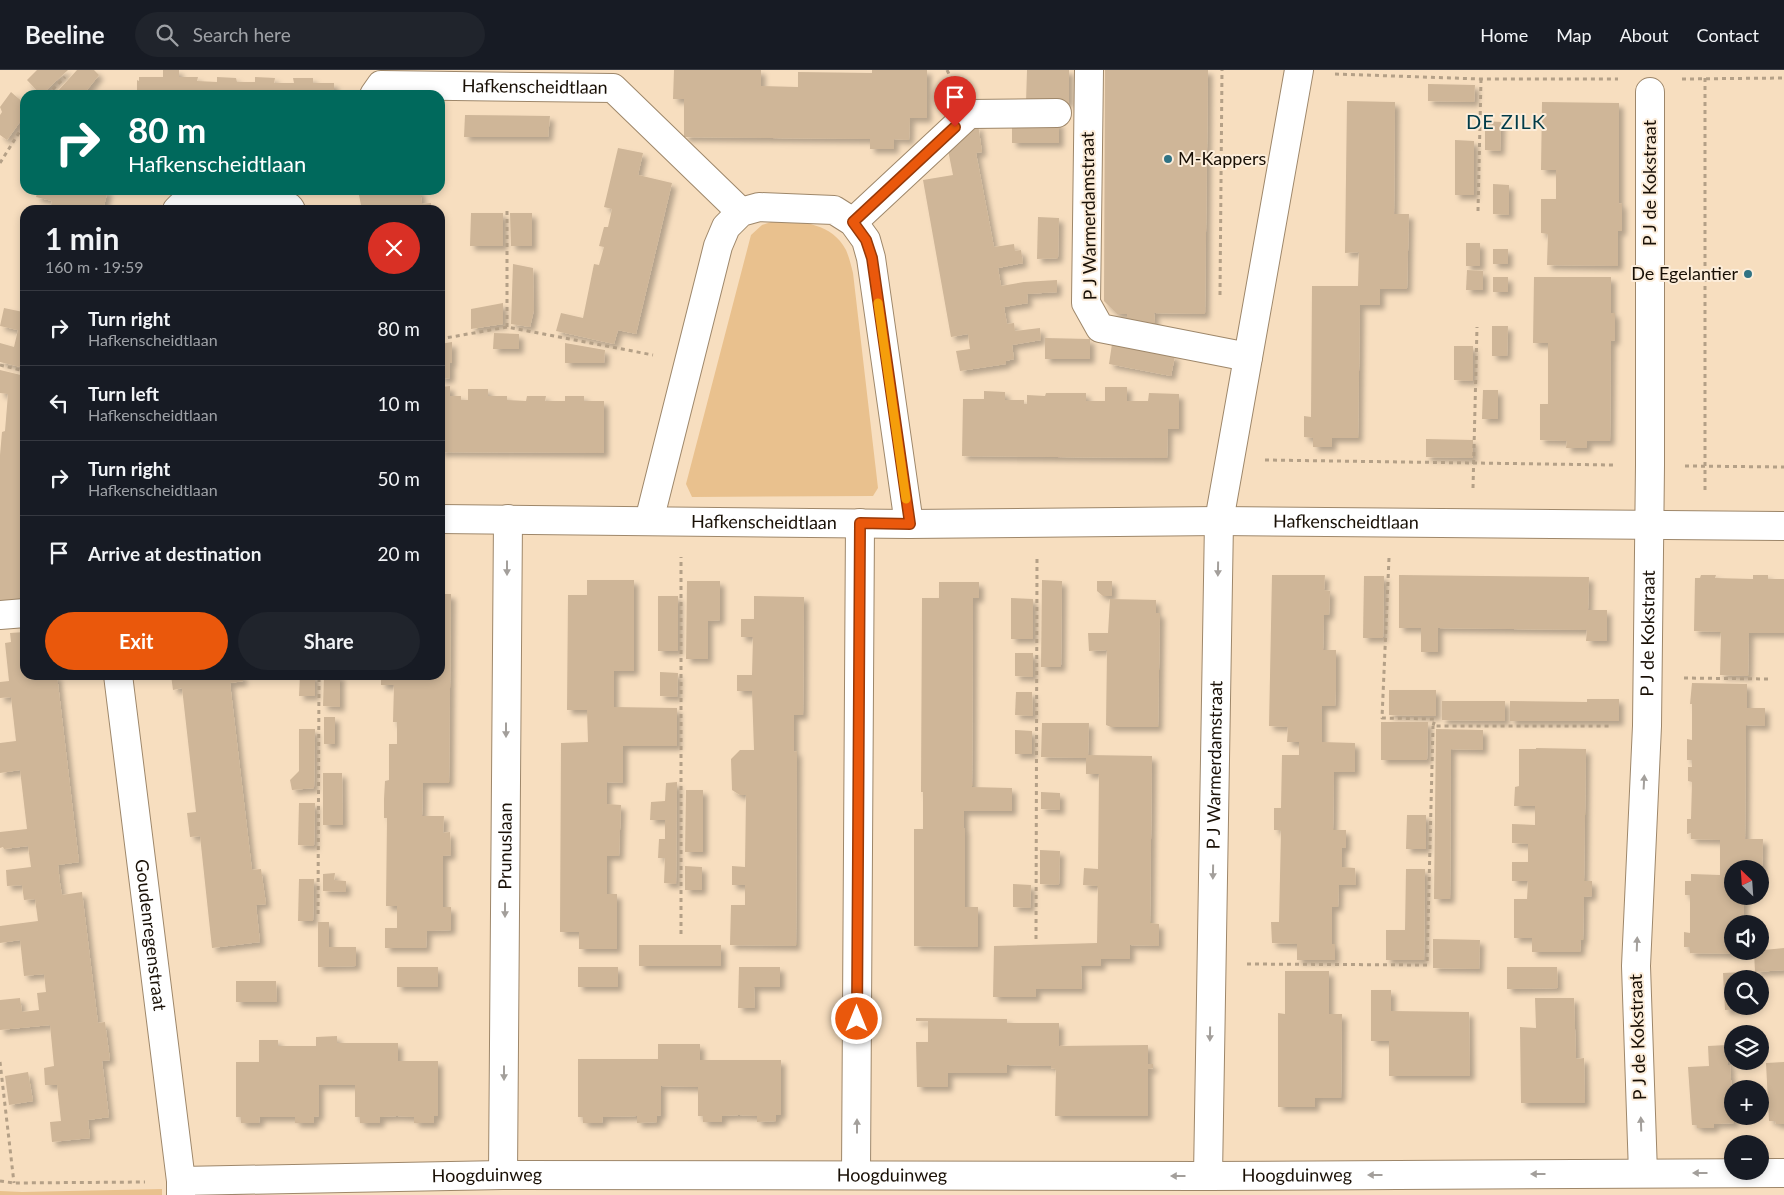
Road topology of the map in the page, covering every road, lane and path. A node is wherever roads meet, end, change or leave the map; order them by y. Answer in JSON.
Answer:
{"nodes":[{"id":1,"x":1088,"y":70,"type":"edge"},
{"id":2,"x":1222,"y":70,"type":"edge"},
{"id":3,"x":1299,"y":72,"type":"edge"},
{"id":4,"x":65,"y":78,"type":"dead end"},
{"id":5,"x":1705,"y":78,"type":"junction"},
{"id":6,"x":1784,"y":78,"type":"edge"},
{"id":7,"x":1481,"y":79,"type":"junction"},
{"id":8,"x":1620,"y":79,"type":"dead end"},
{"id":9,"x":1678,"y":79,"type":"dead end"},
{"id":10,"x":53,"y":90,"type":"edge"},
{"id":11,"x":378,"y":90,"type":"edge"},
{"id":12,"x":1650,"y":92,"type":"dead end"},
{"id":13,"x":1057,"y":113,"type":"dead end"},
{"id":14,"x":20,"y":131,"type":"edge"},
{"id":15,"x":0,"y":163,"type":"edge"},
{"id":16,"x":294,"y":202,"type":"edge"},
{"id":17,"x":184,"y":205,"type":"edge"},
{"id":18,"x":507,"y":208,"type":"dead end"},
{"id":19,"x":1478,"y":211,"type":"dead end"},
{"id":20,"x":741,"y":212,"type":"junction"},
{"id":21,"x":853,"y":222,"type":"junction"},
{"id":22,"x":1220,"y":301,"type":"dead end"},
{"id":23,"x":507,"y":327,"type":"junction"},
{"id":24,"x":1477,"y":327,"type":"dead end"},
{"id":25,"x":445,"y":338,"type":"edge"},
{"id":26,"x":1248,"y":356,"type":"junction"},
{"id":27,"x":689,"y":361,"type":"junction"},
{"id":28,"x":0,"y":365,"type":"edge"},
{"id":29,"x":20,"y":370,"type":"edge"},
{"id":30,"x":1230,"y":460,"type":"junction"},
{"id":31,"x":1474,"y":463,"type":"junction"},
{"id":32,"x":1650,"y":465,"type":"junction"},
{"id":33,"x":1705,"y":466,"type":"junction"},
{"id":34,"x":1784,"y":467,"type":"edge"},
{"id":35,"x":445,"y":518,"type":"edge"},
{"id":36,"x":508,"y":519,"type":"junction"},
{"id":37,"x":1219,"y":520,"type":"junction"},
{"id":38,"x":649,"y":521,"type":"junction"},
{"id":39,"x":681,"y":521,"type":"junction"},
{"id":40,"x":1037,"y":522,"type":"junction"},
{"id":41,"x":1391,"y":522,"type":"junction"},
{"id":42,"x":860,"y":523,"type":"junction"},
{"id":43,"x":910,"y":524,"type":"junction"},
{"id":44,"x":1472,"y":524,"type":"junction"},
{"id":45,"x":1649,"y":526,"type":"junction"},
{"id":46,"x":1704,"y":526,"type":"junction"},
{"id":47,"x":1784,"y":526,"type":"edge"},
{"id":48,"x":20,"y":613,"type":"edge"},
{"id":49,"x":0,"y":615,"type":"edge"},
{"id":50,"x":1648,"y":678,"type":"junction"},
{"id":51,"x":1768,"y":679,"type":"dead end"},
{"id":52,"x":119,"y":680,"type":"edge"},
{"id":53,"x":319,"y":680,"type":"edge"},
{"id":54,"x":1433,"y":726,"type":"junction"},
{"id":55,"x":1647,"y":726,"type":"junction"},
{"id":56,"x":318,"y":914,"type":"dead end"},
{"id":57,"x":680,"y":934,"type":"dead end"},
{"id":58,"x":1036,"y":940,"type":"dead end"},
{"id":59,"x":1211,"y":964,"type":"junction"},
{"id":60,"x":0,"y":1062,"type":"edge"},
{"id":61,"x":1643,"y":1173,"type":"junction"},
{"id":62,"x":1784,"y":1173,"type":"edge"},
{"id":63,"x":503,"y":1174,"type":"junction"},
{"id":64,"x":856,"y":1174,"type":"junction"},
{"id":65,"x":1208,"y":1176,"type":"junction"},
{"id":66,"x":0,"y":1182,"type":"edge"},
{"id":67,"x":14,"y":1183,"type":"junction"},
{"id":68,"x":181,"y":1188,"type":"edge"}],
"edges":[{"from":1,"to":26,"type":"street","name":"P J Warmerdamstraat"},
{"from":2,"to":22,"type":"path"},
{"from":3,"to":7,"type":"path"},
{"from":3,"to":26,"type":"street","name":"P J Warmerdamstraat"},
{"from":4,"to":10,"type":"path"},
{"from":5,"to":6,"type":"path"},
{"from":5,"to":9,"type":"path"},
{"from":5,"to":33,"type":"path"},
{"from":7,"to":8,"type":"path"},
{"from":7,"to":19,"type":"path"},
{"from":11,"to":20,"type":"street","name":"Hafkenscheidtlaan"},
{"from":12,"to":32,"type":"street","name":"P J de Kokstraat"},
{"from":13,"to":21,"type":"street"},
{"from":14,"to":15,"type":"path"},
{"from":16,"to":17,"type":"street"},
{"from":18,"to":23,"type":"path"},
{"from":20,"to":21,"type":"street"},
{"from":20,"to":27,"type":"street"},
{"from":21,"to":43,"type":"street"},
{"from":23,"to":25,"type":"path"},
{"from":23,"to":27,"type":"path"},
{"from":24,"to":31,"type":"path"},
{"from":26,"to":30,"type":"street","name":"P J Warmerdamstraat"},
{"from":27,"to":38,"type":"street"},
{"from":28,"to":29,"type":"path"},
{"from":30,"to":31,"type":"path"},
{"from":30,"to":37,"type":"street","name":"P J Warmerdamstraat"},
{"from":31,"to":32,"type":"path"},
{"from":31,"to":44,"type":"path"},
{"from":32,"to":33,"type":"path"},
{"from":32,"to":45,"type":"street","name":"P J de Kokstraat"},
{"from":33,"to":34,"type":"path"},
{"from":33,"to":46,"type":"path"},
{"from":35,"to":36,"type":"street","name":"Hafkenscheidtlaan"},
{"from":36,"to":38,"type":"street","name":"Hafkenscheidtlaan"},
{"from":36,"to":63,"type":"street","name":"Prunuslaan","one_way":true},
{"from":37,"to":40,"type":"street","name":"Hafkenscheidtlaan"},
{"from":37,"to":41,"type":"street","name":"Hafkenscheidtlaan"},
{"from":37,"to":59,"type":"street","name":"P J Warmerdamstraat","one_way":true},
{"from":38,"to":39,"type":"street","name":"Hafkenscheidtlaan"},
{"from":39,"to":42,"type":"street","name":"Hafkenscheidtlaan"},
{"from":39,"to":57,"type":"path"},
{"from":40,"to":43,"type":"street","name":"Hafkenscheidtlaan"},
{"from":40,"to":58,"type":"path"},
{"from":41,"to":44,"type":"street","name":"Hafkenscheidtlaan"},
{"from":41,"to":54,"type":"path"},
{"from":42,"to":43,"type":"street","name":"Hafkenscheidtlaan"},
{"from":64,"to":42,"type":"street","one_way":true},
{"from":44,"to":45,"type":"street","name":"Hafkenscheidtlaan"},
{"from":45,"to":46,"type":"street","name":"Hafkenscheidtlaan"},
{"from":45,"to":50,"type":"street","name":"P J de Kokstraat"},
{"from":46,"to":47,"type":"street","name":"Hafkenscheidtlaan"},
{"from":48,"to":49,"type":"street"},
{"from":50,"to":51,"type":"path"},
{"from":50,"to":55,"type":"street","name":"P J de Kokstraat"},
{"from":52,"to":68,"type":"street","name":"Goudenregenstraat"},
{"from":53,"to":56,"type":"path"},
{"from":54,"to":55,"type":"path"},
{"from":54,"to":59,"type":"path"},
{"from":61,"to":55,"type":"street","name":"P J de Kokstraat","one_way":true},
{"from":59,"to":65,"type":"street","name":"P J Warmerdamstraat","one_way":true},
{"from":60,"to":67,"type":"path"},
{"from":62,"to":61,"type":"street","name":"Hoogduinweg","one_way":true},
{"from":61,"to":65,"type":"street","name":"Hoogduinweg","one_way":true},
{"from":63,"to":64,"type":"street","name":"Hoogduinweg"},
{"from":63,"to":68,"type":"street","name":"Hoogduinweg"},
{"from":65,"to":64,"type":"street","name":"Hoogduinweg","one_way":true},
{"from":66,"to":67,"type":"path"},
{"from":67,"to":68,"type":"path"}]}
